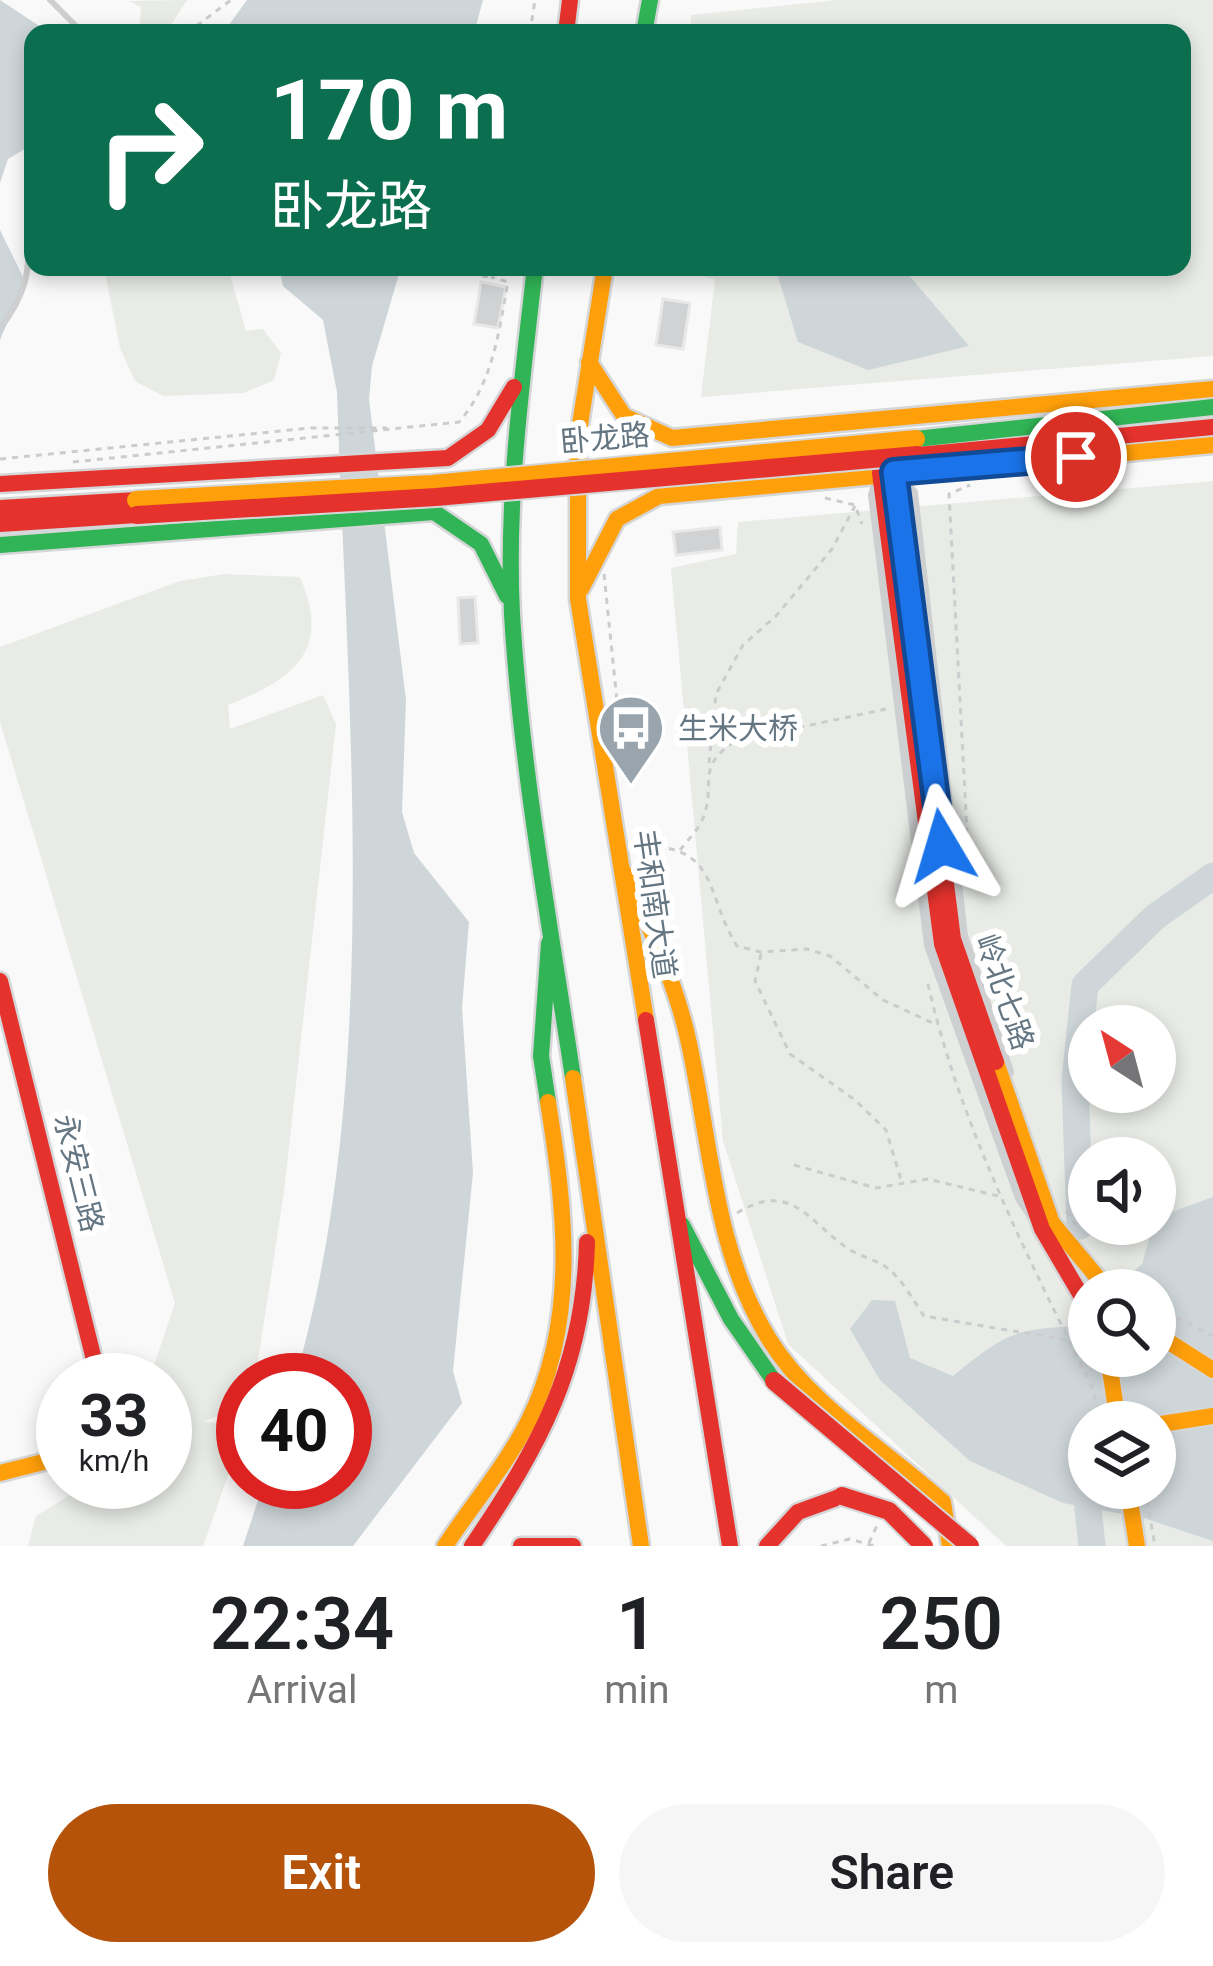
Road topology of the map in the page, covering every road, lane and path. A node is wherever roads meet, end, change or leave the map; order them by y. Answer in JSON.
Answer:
{"nodes":[{"id":1,"x":50,"y":0,"type":"edge"},
{"id":2,"x":231,"y":0,"type":"edge"},
{"id":3,"x":74,"y":24,"type":"edge"},
{"id":4,"x":199,"y":24,"type":"edge"},
{"id":5,"x":29,"y":276,"type":"edge"},
{"id":6,"x":482,"y":276,"type":"dead end"},
{"id":7,"x":534,"y":276,"type":"edge"},
{"id":8,"x":603,"y":276,"type":"edge"},
{"id":9,"x":491,"y":277,"type":"joint"},
{"id":10,"x":0,"y":328,"type":"edge"},
{"id":11,"x":589,"y":362,"type":"junction"},
{"id":12,"x":521,"y":371,"type":"junction"},
{"id":13,"x":1213,"y":389,"type":"edge"},
{"id":14,"x":1213,"y":406,"type":"edge"},
{"id":15,"x":1213,"y":427,"type":"edge"},
{"id":16,"x":387,"y":428,"type":"dead end"},
{"id":17,"x":1213,"y":445,"type":"edge"},
{"id":18,"x":917,"y":447,"type":"junction"},
{"id":19,"x":0,"y":459,"type":"edge"},
{"id":20,"x":68,"y":463,"type":"dead end"},
{"id":21,"x":887,"y":473,"type":"junction"},
{"id":22,"x":977,"y":482,"type":"dead end"},
{"id":23,"x":0,"y":484,"type":"edge"},
{"id":24,"x":823,"y":497,"type":"dead end"},
{"id":25,"x":855,"y":506,"type":"junction"},
{"id":26,"x":136,"y":507,"type":"junction"},
{"id":27,"x":0,"y":508,"type":"edge"},
{"id":28,"x":0,"y":524,"type":"edge"},
{"id":29,"x":864,"y":527,"type":"dead end"},
{"id":30,"x":0,"y":545,"type":"edge"},
{"id":31,"x":604,"y":570,"type":"dead end"},
{"id":32,"x":578,"y":599,"type":"junction"},
{"id":33,"x":512,"y":612,"type":"junction"},
{"id":34,"x":887,"y":709,"type":"dead end"},
{"id":35,"x":710,"y":763,"type":"junction"},
{"id":36,"x":627,"y":800,"type":"dead end"},
{"id":37,"x":680,"y":850,"type":"junction"},
{"id":38,"x":628,"y":856,"type":"junction"},
{"id":39,"x":969,"y":871,"type":"dead end"},
{"id":40,"x":550,"y":922,"type":"junction"},
{"id":41,"x":761,"y":952,"type":"junction"},
{"id":42,"x":924,"y":964,"type":"dead end"},
{"id":43,"x":0,"y":981,"type":"edge"},
{"id":44,"x":938,"y":1025,"type":"junction"},
{"id":45,"x":7,"y":1037,"type":"edge"},
{"id":46,"x":584,"y":1153,"type":"junction"},
{"id":47,"x":794,"y":1165,"type":"dead end"},
{"id":48,"x":902,"y":1183,"type":"junction"},
{"id":49,"x":1000,"y":1196,"type":"junction"},
{"id":50,"x":1059,"y":1201,"type":"dead end"},
{"id":51,"x":672,"y":1208,"type":"junction"},
{"id":52,"x":1068,"y":1214,"type":"edge"},
{"id":53,"x":722,"y":1222,"type":"junction"},
{"id":54,"x":1052,"y":1232,"type":"junction"},
{"id":55,"x":1070,"y":1269,"type":"edge"},
{"id":56,"x":1088,"y":1269,"type":"edge"},
{"id":57,"x":1176,"y":1318,"type":"edge"},
{"id":58,"x":1213,"y":1336,"type":"edge"},
{"id":59,"x":1068,"y":1338,"type":"edge"},
{"id":60,"x":1068,"y":1340,"type":"edge"},
{"id":61,"x":1176,"y":1346,"type":"edge"},
{"id":62,"x":92,"y":1353,"type":"edge"},
{"id":63,"x":1213,"y":1370,"type":"edge"},
{"id":64,"x":1213,"y":1416,"type":"edge"},
{"id":65,"x":1176,"y":1422,"type":"edge"},
{"id":66,"x":36,"y":1464,"type":"edge"},
{"id":67,"x":0,"y":1473,"type":"edge"},
{"id":68,"x":1131,"y":1509,"type":"edge"},
{"id":69,"x":1149,"y":1509,"type":"edge"},
{"id":70,"x":528,"y":1544,"type":"edge"},
{"id":71,"x":445,"y":1546,"type":"edge"},
{"id":72,"x":472,"y":1546,"type":"edge"},
{"id":73,"x":573,"y":1546,"type":"edge"},
{"id":74,"x":641,"y":1546,"type":"edge"},
{"id":75,"x":730,"y":1546,"type":"edge"},
{"id":76,"x":767,"y":1546,"type":"edge"},
{"id":77,"x":821,"y":1546,"type":"edge"},
{"id":78,"x":874,"y":1546,"type":"edge"},
{"id":79,"x":924,"y":1546,"type":"edge"},
{"id":80,"x":950,"y":1546,"type":"edge"},
{"id":81,"x":970,"y":1546,"type":"edge"},
{"id":82,"x":1137,"y":1546,"type":"edge"},
{"id":83,"x":1155,"y":1546,"type":"edge"}],
"edges":[{"from":1,"to":3,"type":"lane"},
{"from":2,"to":4,"type":"path"},
{"from":5,"to":10,"type":"lane"},
{"from":6,"to":9,"type":"path"},
{"from":7,"to":12,"type":"main road"},
{"from":8,"to":11,"type":"main road","name":"丰和南大道"},
{"from":9,"to":20,"type":"path"},
{"from":11,"to":13,"type":"main road","name":"卧龙路"},
{"from":11,"to":32,"type":"main road","name":"丰和南大道"},
{"from":12,"to":23,"type":"main road"},
{"from":12,"to":33,"type":"main road"},
{"from":14,"to":18,"type":"main road","name":"卧龙路"},
{"from":15,"to":18,"type":"main road","name":"卧龙路"},
{"from":16,"to":19,"type":"path"},
{"from":17,"to":21,"type":"main road","name":"卧龙路"},
{"from":18,"to":26,"type":"main road","name":"卧龙路","bridge":true},
{"from":21,"to":32,"type":"main road","name":"卧龙路"},
{"from":21,"to":54,"type":"main road"},
{"from":21,"to":54,"type":"street"},
{"from":22,"to":39,"type":"path"},
{"from":24,"to":25,"type":"path"},
{"from":25,"to":29,"type":"path"},
{"from":25,"to":35,"type":"path"},
{"from":26,"to":27,"type":"main road","name":"卧龙路"},
{"from":26,"to":28,"type":"main road","name":"卧龙路"},
{"from":30,"to":33,"type":"main road"},
{"from":31,"to":36,"type":"path"},
{"from":32,"to":38,"type":"main road","name":"丰和南大道"},
{"from":33,"to":40,"type":"main road"},
{"from":34,"to":35,"type":"path"},
{"from":35,"to":37,"type":"path"},
{"from":37,"to":38,"type":"path"},
{"from":37,"to":41,"type":"path"},
{"from":38,"to":51,"type":"main road","name":"丰和南大道"},
{"from":38,"to":53,"type":"main road"},
{"from":40,"to":46,"type":"main road"},
{"from":40,"to":71,"type":"main road"},
{"from":41,"to":44,"type":"path"},
{"from":41,"to":48,"type":"path"},
{"from":42,"to":44,"type":"path"},
{"from":43,"to":45,"type":"main road","name":"永安三路"},
{"from":44,"to":49,"type":"path"},
{"from":45,"to":62,"type":"main road","name":"永安三路"},
{"from":46,"to":72,"type":"main road"},
{"from":46,"to":74,"type":"main road"},
{"from":47,"to":48,"type":"path"},
{"from":48,"to":49,"type":"path"},
{"from":49,"to":59,"type":"path"},
{"from":50,"to":52,"type":"path"},
{"from":51,"to":75,"type":"main road","name":"丰和南大道"},
{"from":51,"to":81,"type":"main road","bridge":true},
{"from":53,"to":60,"type":"path"},
{"from":53,"to":80,"type":"main road"},
{"from":54,"to":55,"type":"main road"},
{"from":54,"to":56,"type":"main road"},
{"from":57,"to":58,"type":"path"},
{"from":61,"to":63,"type":"main road"},
{"from":64,"to":65,"type":"main road"},
{"from":66,"to":67,"type":"main road"},
{"from":68,"to":82,"type":"main road"},
{"from":69,"to":83,"type":"path"},
{"from":70,"to":73,"type":"main road"},
{"from":76,"to":79,"type":"main road","bridge":true},
{"from":77,"to":78,"type":"path"}]}
